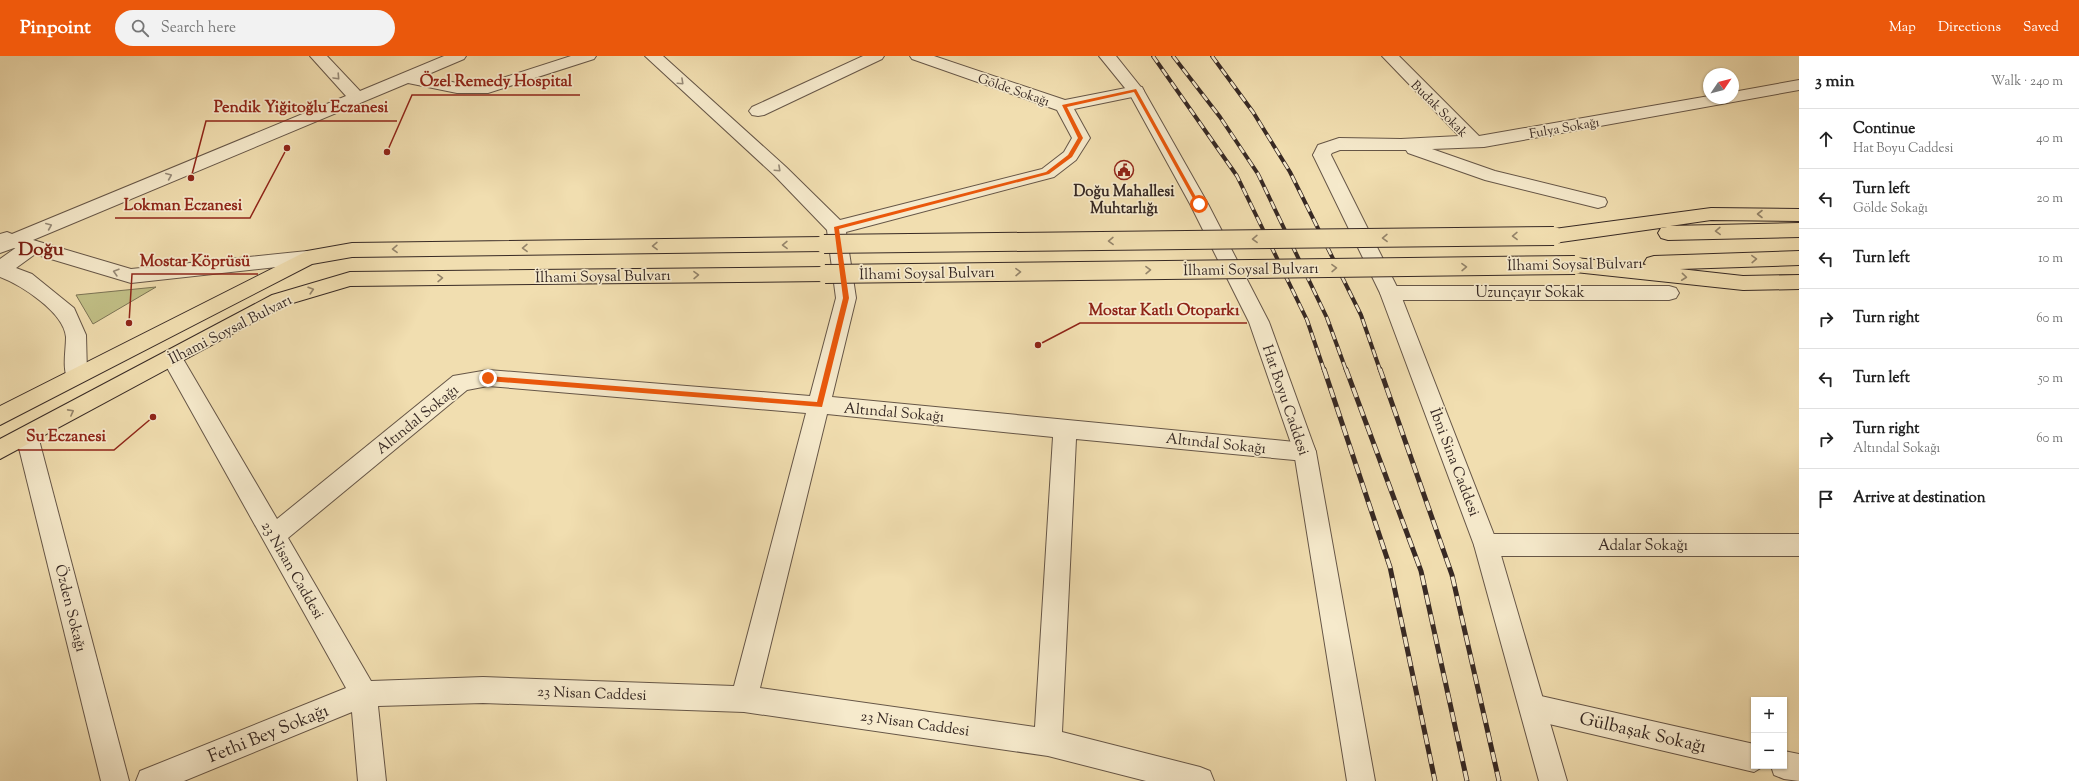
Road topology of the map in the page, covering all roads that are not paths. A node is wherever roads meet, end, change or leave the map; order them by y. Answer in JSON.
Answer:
{"nodes":[{"id":1,"x":318,"y":56,"type":"edge"},
{"id":2,"x":458,"y":56,"type":"edge"},
{"id":3,"x":588,"y":56,"type":"edge"},
{"id":4,"x":652,"y":56,"type":"edge"},
{"id":5,"x":876,"y":56,"type":"edge"},
{"id":6,"x":918,"y":56,"type":"edge"},
{"id":7,"x":1108,"y":56,"type":"edge"},
{"id":8,"x":1390,"y":56,"type":"edge"},
{"id":9,"x":406,"y":77,"type":"junction"},
{"id":10,"x":1799,"y":85,"type":"edge"},
{"id":11,"x":1134,"y":89,"type":"junction"},
{"id":12,"x":1739,"y":95,"type":"edge"},
{"id":13,"x":357,"y":98,"type":"junction"},
{"id":14,"x":1703,"y":102,"type":"edge"},
{"id":15,"x":1064,"y":106,"type":"junction"},
{"id":16,"x":758,"y":111,"type":"dead end"},
{"id":17,"x":1475,"y":142,"type":"junction"},
{"id":18,"x":1401,"y":145,"type":"junction"},
{"id":19,"x":1322,"y":155,"type":"joint"},
{"id":20,"x":1598,"y":202,"type":"dead end"},
{"id":21,"x":1799,"y":215,"type":"edge"},
{"id":22,"x":836,"y":228,"type":"junction"},
{"id":23,"x":1799,"y":230,"type":"edge"},
{"id":24,"x":1554,"y":236,"type":"junction"},
{"id":25,"x":4,"y":241,"type":"edge"},
{"id":26,"x":31,"y":247,"type":"junction"},
{"id":27,"x":308,"y":258,"type":"junction"},
{"id":28,"x":1799,"y":258,"type":"edge"},
{"id":29,"x":1575,"y":265,"type":"junction"},
{"id":30,"x":0,"y":269,"type":"edge"},
{"id":31,"x":1799,"y":282,"type":"edge"},
{"id":32,"x":1390,"y":293,"type":"junction"},
{"id":33,"x":1669,"y":293,"type":"dead end"},
{"id":34,"x":172,"y":358,"type":"junction"},
{"id":35,"x":76,"y":374,"type":"dead end"},
{"id":36,"x":820,"y":405,"type":"junction"},
{"id":37,"x":0,"y":416,"type":"edge"},
{"id":38,"x":1065,"y":428,"type":"junction"},
{"id":39,"x":27,"y":436,"type":"junction"},
{"id":40,"x":0,"y":450,"type":"edge"},
{"id":41,"x":1305,"y":452,"type":"junction"},
{"id":42,"x":273,"y":536,"type":"junction"},
{"id":43,"x":1486,"y":545,"type":"junction"},
{"id":44,"x":1799,"y":545,"type":"edge"},
{"id":45,"x":364,"y":694,"type":"junction"},
{"id":46,"x":744,"y":698,"type":"junction"},
{"id":47,"x":1532,"y":707,"type":"junction"},
{"id":48,"x":1048,"y":742,"type":"junction"},
{"id":49,"x":1751,"y":757,"type":"edge"},
{"id":50,"x":1787,"y":766,"type":"edge"},
{"id":51,"x":1799,"y":768,"type":"edge"},
{"id":52,"x":115,"y":781,"type":"edge"},
{"id":53,"x":150,"y":781,"type":"edge"},
{"id":54,"x":372,"y":781,"type":"edge"},
{"id":55,"x":1200,"y":781,"type":"edge"},
{"id":56,"x":1361,"y":781,"type":"edge"},
{"id":57,"x":1553,"y":781,"type":"edge"}],
"edges":[{"from":1,"to":13,"type":"street","one_way":true},
{"from":2,"to":9,"type":"street"},
{"from":3,"to":9,"type":"street"},
{"from":4,"to":22,"type":"street","one_way":true},
{"from":5,"to":16,"type":"street"},
{"from":6,"to":15,"type":"street","name":"Gölde Sokağı"},
{"from":7,"to":11,"type":"street","name":"Hat Boyu Caddesi"},
{"from":8,"to":17,"type":"street","name":"Budak Sokak"},
{"from":9,"to":13,"type":"street"},
{"from":10,"to":12,"type":"street"},
{"from":11,"to":15,"type":"street","name":"Gölde Sokağı"},
{"from":11,"to":41,"type":"street","name":"Hat Boyu Caddesi"},
{"from":25,"to":13,"type":"street","one_way":true},
{"from":14,"to":17,"type":"street","name":"Fulya Sokağı"},
{"from":15,"to":22,"type":"street"},
{"from":17,"to":18,"type":"street","name":"Fulya Sokağı"},
{"from":18,"to":19,"type":"street","name":"Fulya Sokağı"},
{"from":18,"to":20,"type":"street","name":"Fulya Sokağı"},
{"from":19,"to":32,"type":"street","name":"İbni Sina Caddesi"},
{"from":21,"to":24,"type":"main road","one_way":true},
{"from":22,"to":36,"type":"street"},
{"from":23,"to":24,"type":"main road","name":"İlhami Soysal Bulvarı","one_way":true},
{"from":24,"to":27,"type":"main road","name":"İlhami Soysal Bulvarı","one_way":true,"bridge":true},
{"from":25,"to":26,"type":"street"},
{"from":27,"to":26,"type":"street","one_way":true},
{"from":26,"to":30,"type":"street"},
{"from":27,"to":37,"type":"main road","name":"İlhami Soysal Bulvarı"},
{"from":29,"to":28,"type":"main road","name":"İlhami Soysal Bulvarı","one_way":true},
{"from":29,"to":31,"type":"main road","one_way":true},
{"from":34,"to":29,"type":"main road","name":"İlhami Soysal Bulvarı","one_way":true,"bridge":true},
{"from":30,"to":35,"type":"street"},
{"from":32,"to":33,"type":"street","name":"Uzunçayır Sokak"},
{"from":32,"to":43,"type":"street","name":"İbni Sina Caddesi"},
{"from":39,"to":34,"type":"main road","name":"İlhami Soysal Bulvarı","one_way":true},
{"from":34,"to":42,"type":"street","name":"23 Nisan Caddesi"},
{"from":36,"to":38,"type":"street","name":"Altındal Sokağı"},
{"from":36,"to":42,"type":"street","name":"Altındal Sokağı"},
{"from":36,"to":46,"type":"street"},
{"from":38,"to":41,"type":"street","name":"Altındal Sokağı"},
{"from":38,"to":48,"type":"street"},
{"from":39,"to":40,"type":"main road","name":"İlhami Soysal Bulvarı"},
{"from":39,"to":52,"type":"street","name":"Özden Sokağı"},
{"from":41,"to":56,"type":"street","name":"Hat Boyu Caddesi"},
{"from":42,"to":45,"type":"street","name":"23 Nisan Caddesi"},
{"from":43,"to":44,"type":"street","name":"Adalar Sokağı"},
{"from":43,"to":47,"type":"street","name":"İbni Sina Caddesi"},
{"from":45,"to":46,"type":"street","name":"23 Nisan Caddesi"},
{"from":45,"to":53,"type":"street","name":"Fethi Bey Sokağı"},
{"from":45,"to":54,"type":"street"},
{"from":46,"to":48,"type":"street","name":"23 Nisan Caddesi"},
{"from":47,"to":49,"type":"street","name":"Gülbaşak Sokağı"},
{"from":47,"to":57,"type":"street","name":"İbni Sina Caddesi"},
{"from":48,"to":55,"type":"street","name":"23 Nisan Caddesi"},
{"from":50,"to":51,"type":"street"}]}
